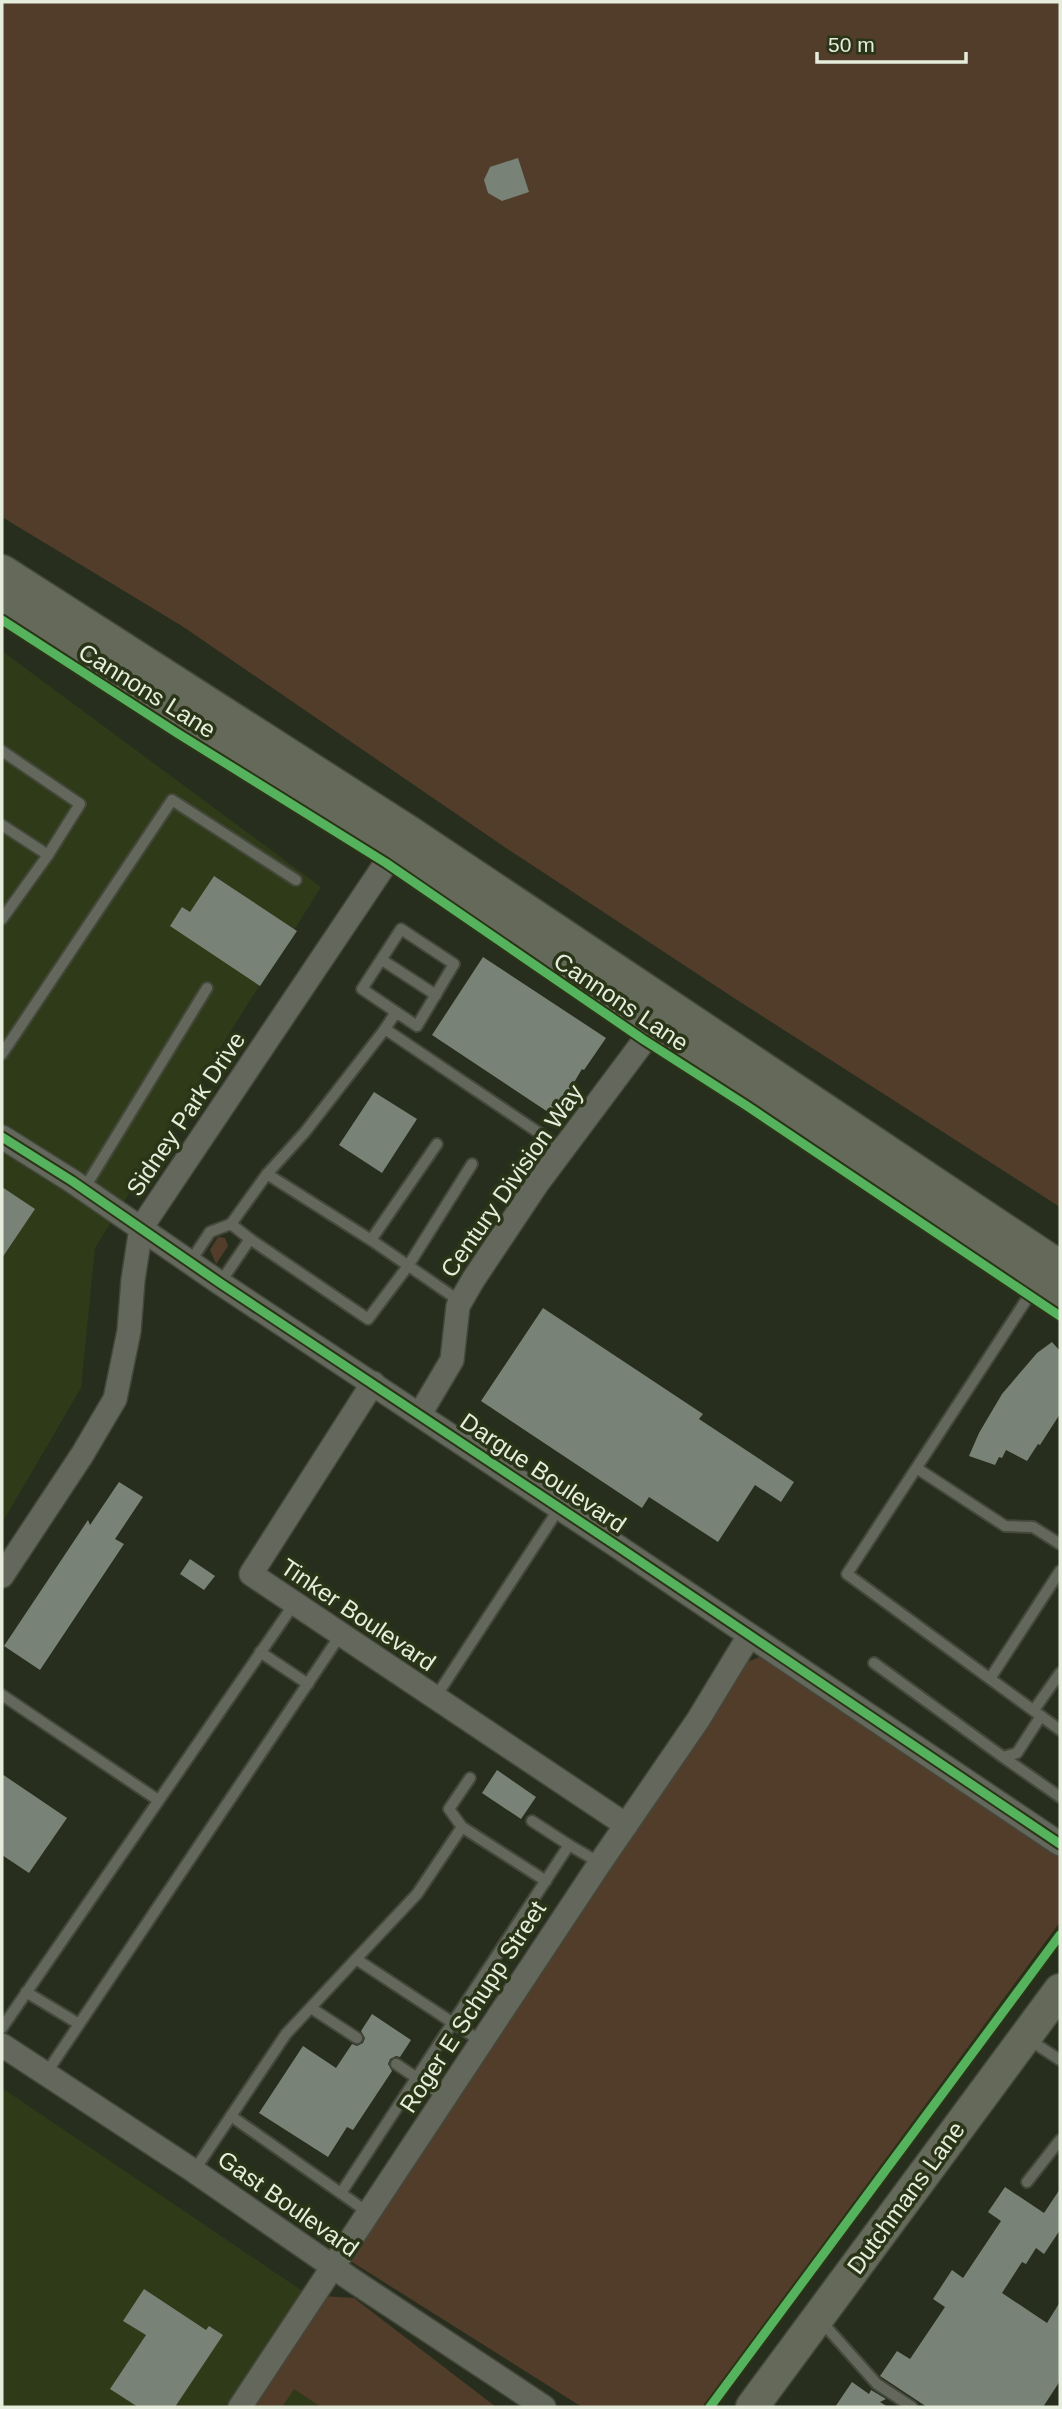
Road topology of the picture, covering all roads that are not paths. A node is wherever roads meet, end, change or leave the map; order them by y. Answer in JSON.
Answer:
{"nodes":[{"id":1,"x":2,"y":571,"type":"edge"},
{"id":2,"x":2,"y":599,"type":"edge"},
{"id":3,"x":2,"y":751,"type":"edge"},
{"id":4,"x":2,"y":825,"type":"edge"},
{"id":5,"x":402,"y":841,"type":"junction"},
{"id":6,"x":48,"y":855,"type":"junction"},
{"id":7,"x":296,"y":880,"type":"dead end"},
{"id":8,"x":2,"y":919,"type":"edge"},
{"id":9,"x":382,"y":960,"type":"junction"},
{"id":10,"x":207,"y":988,"type":"dead end"},
{"id":11,"x":436,"y":995,"type":"junction"},
{"id":12,"x":396,"y":1012,"type":"junction"},
{"id":13,"x":662,"y":1016,"type":"junction"},
{"id":14,"x":385,"y":1029,"type":"junction"},
{"id":15,"x":2,"y":1054,"type":"edge"},
{"id":16,"x":2,"y":1137,"type":"edge"},
{"id":17,"x":437,"y":1144,"type":"dead end"},
{"id":18,"x":563,"y":1149,"type":"junction"},
{"id":19,"x":471,"y":1164,"type":"dead end"},
{"id":20,"x":267,"y":1174,"type":"junction"},
{"id":21,"x":84,"y":1189,"type":"junction"},
{"id":22,"x":231,"y":1224,"type":"junction"},
{"id":23,"x":141,"y":1228,"type":"junction"},
{"id":24,"x":250,"y":1239,"type":"junction"},
{"id":25,"x":371,"y":1241,"type":"junction"},
{"id":26,"x":190,"y":1262,"type":"junction"},
{"id":27,"x":408,"y":1266,"type":"junction"},
{"id":28,"x":1053,"y":1281,"type":"edge"},
{"id":29,"x":220,"y":1283,"type":"junction"},
{"id":30,"x":461,"y":1302,"type":"junction"},
{"id":31,"x":373,"y":1383,"type":"junction"},
{"id":32,"x":420,"y":1414,"type":"junction"},
{"id":33,"x":918,"y":1469,"type":"junction"},
{"id":34,"x":560,"y":1507,"type":"junction"},
{"id":35,"x":1060,"y":1544,"type":"edge"},
{"id":36,"x":1060,"y":1571,"type":"edge"},
{"id":37,"x":2,"y":1576,"type":"edge"},
{"id":38,"x":294,"y":1604,"type":"junction"},
{"id":39,"x":341,"y":1634,"type":"junction"},
{"id":40,"x":749,"y":1636,"type":"junction"},
{"id":41,"x":260,"y":1652,"type":"junction"},
{"id":42,"x":874,"y":1663,"type":"dead end"},
{"id":43,"x":1060,"y":1676,"type":"edge"},
{"id":44,"x":991,"y":1677,"type":"junction"},
{"id":45,"x":308,"y":1684,"type":"junction"},
{"id":46,"x":2,"y":1695,"type":"edge"},
{"id":47,"x":435,"y":1698,"type":"junction"},
{"id":48,"x":1038,"y":1713,"type":"junction"},
{"id":49,"x":1060,"y":1730,"type":"edge"},
{"id":50,"x":1003,"y":1757,"type":"junction"},
{"id":51,"x":470,"y":1778,"type":"dead end"},
{"id":52,"x":1060,"y":1797,"type":"edge"},
{"id":53,"x":159,"y":1800,"type":"junction"},
{"id":54,"x":532,"y":1822,"type":"dead end"},
{"id":55,"x":626,"y":1825,"type":"junction"},
{"id":56,"x":462,"y":1828,"type":"junction"},
{"id":57,"x":1060,"y":1844,"type":"edge"},
{"id":58,"x":569,"y":1845,"type":"junction"},
{"id":59,"x":600,"y":1863,"type":"junction"},
{"id":60,"x":546,"y":1881,"type":"junction"},
{"id":61,"x":356,"y":1959,"type":"junction"},
{"id":62,"x":1060,"y":1990,"type":"edge"},
{"id":63,"x":26,"y":1992,"type":"junction"},
{"id":64,"x":311,"y":2008,"type":"junction"},
{"id":65,"x":454,"y":2023,"type":"junction"},
{"id":66,"x":79,"y":2024,"type":"junction"},
{"id":67,"x":2,"y":2028,"type":"edge"},
{"id":68,"x":1025,"y":2037,"type":"junction"},
{"id":69,"x":357,"y":2038,"type":"dead end"},
{"id":70,"x":482,"y":2042,"type":"junction"},
{"id":71,"x":2,"y":2045,"type":"edge"},
{"id":72,"x":1060,"y":2060,"type":"edge"},
{"id":73,"x":396,"y":2064,"type":"dead end"},
{"id":74,"x":45,"y":2075,"type":"junction"},
{"id":75,"x":418,"y":2079,"type":"junction"},
{"id":76,"x":446,"y":2097,"type":"junction"},
{"id":77,"x":231,"y":2116,"type":"junction"},
{"id":78,"x":1060,"y":2140,"type":"edge"},
{"id":79,"x":194,"y":2171,"type":"junction"},
{"id":80,"x":1027,"y":2182,"type":"dead end"},
{"id":81,"x":341,"y":2193,"type":"junction"},
{"id":82,"x":369,"y":2213,"type":"junction"},
{"id":83,"x":333,"y":2267,"type":"junction"},
{"id":84,"x":818,"y":2318,"type":"junction"},
{"id":85,"x":240,"y":2407,"type":"edge"},
{"id":86,"x":544,"y":2407,"type":"edge"},
{"id":87,"x":752,"y":2407,"type":"edge"},
{"id":88,"x":912,"y":2407,"type":"edge"}],
"edges":[{"from":1,"to":5,"type":"main road","name":"Cannons Lane"},
{"from":2,"to":5,"type":"main road","name":"Cannons Lane"},
{"from":3,"to":6,"type":"lane"},
{"from":4,"to":6,"type":"lane"},
{"from":5,"to":13,"type":"main road","name":"Cannons Lane"},
{"from":5,"to":23,"type":"street","name":"Sidney Park Drive"},
{"from":6,"to":8,"type":"lane"},
{"from":7,"to":15,"type":"lane"},
{"from":9,"to":11,"type":"lane"},
{"from":9,"to":11,"type":"lane"},
{"from":9,"to":12,"type":"lane"},
{"from":10,"to":21,"type":"lane"},
{"from":11,"to":12,"type":"lane"},
{"from":12,"to":14,"type":"lane"},
{"from":13,"to":18,"type":"street","name":"Century Division Way"},
{"from":13,"to":28,"type":"main road","name":"Cannons Lane"},
{"from":14,"to":18,"type":"lane"},
{"from":14,"to":20,"type":"lane"},
{"from":16,"to":21,"type":"street","name":"Dargue Boulevard"},
{"from":17,"to":25,"type":"lane"},
{"from":18,"to":30,"type":"street","name":"Century Division Way"},
{"from":19,"to":27,"type":"lane"},
{"from":20,"to":22,"type":"lane"},
{"from":20,"to":25,"type":"lane"},
{"from":21,"to":23,"type":"street","name":"Dargue Boulevard"},
{"from":22,"to":24,"type":"lane"},
{"from":22,"to":26,"type":"lane"},
{"from":23,"to":26,"type":"street","name":"Dargue Boulevard"},
{"from":23,"to":37,"type":"street","name":"Sidney Park Drive"},
{"from":24,"to":27,"type":"lane"},
{"from":24,"to":29,"type":"lane"},
{"from":25,"to":27,"type":"lane"},
{"from":26,"to":29,"type":"street","name":"Dargue Boulevard"},
{"from":27,"to":30,"type":"lane"},
{"from":28,"to":33,"type":"lane"},
{"from":29,"to":31,"type":"street","name":"Dargue Boulevard"},
{"from":30,"to":32,"type":"street","name":"Century Division Way"},
{"from":31,"to":32,"type":"street","name":"Dargue Boulevard"},
{"from":31,"to":38,"type":"street","name":"Tinker Boulevard"},
{"from":32,"to":34,"type":"street","name":"Dargue Boulevard"},
{"from":33,"to":35,"type":"lane"},
{"from":33,"to":44,"type":"lane"},
{"from":34,"to":40,"type":"street","name":"Dargue Boulevard"},
{"from":34,"to":47,"type":"lane"},
{"from":36,"to":44,"type":"lane"},
{"from":38,"to":39,"type":"street","name":"Tinker Boulevard"},
{"from":38,"to":41,"type":"lane"},
{"from":39,"to":45,"type":"lane"},
{"from":39,"to":47,"type":"street","name":"Tinker Boulevard"},
{"from":40,"to":55,"type":"street","name":"Roger E Schupp Street"},
{"from":40,"to":57,"type":"street","name":"Dargue Boulevard"},
{"from":41,"to":45,"type":"lane"},
{"from":41,"to":53,"type":"lane"},
{"from":42,"to":50,"type":"lane"},
{"from":43,"to":48,"type":"lane"},
{"from":44,"to":48,"type":"lane"},
{"from":45,"to":66,"type":"lane"},
{"from":46,"to":53,"type":"lane"},
{"from":47,"to":55,"type":"street","name":"Tinker Boulevard"},
{"from":48,"to":49,"type":"lane"},
{"from":48,"to":50,"type":"lane"},
{"from":50,"to":52,"type":"lane"},
{"from":51,"to":56,"type":"lane"},
{"from":53,"to":63,"type":"lane"},
{"from":54,"to":58,"type":"lane"},
{"from":55,"to":59,"type":"street","name":"Roger E Schupp Street"},
{"from":56,"to":60,"type":"lane"},
{"from":56,"to":61,"type":"lane"},
{"from":58,"to":59,"type":"lane"},
{"from":58,"to":60,"type":"lane"},
{"from":59,"to":70,"type":"street","name":"Roger E Schupp Street"},
{"from":60,"to":65,"type":"lane"},
{"from":61,"to":64,"type":"lane"},
{"from":61,"to":65,"type":"lane"},
{"from":62,"to":68,"type":"main road","name":"Dutchmans Lane"},
{"from":63,"to":66,"type":"lane"},
{"from":63,"to":67,"type":"lane"},
{"from":64,"to":69,"type":"lane"},
{"from":64,"to":77,"type":"lane"},
{"from":65,"to":70,"type":"lane"},
{"from":65,"to":75,"type":"lane"},
{"from":66,"to":74,"type":"lane"},
{"from":68,"to":72,"type":"lane"},
{"from":68,"to":84,"type":"main road","name":"Dutchmans Lane"},
{"from":70,"to":76,"type":"street","name":"Roger E Schupp Street"},
{"from":71,"to":74,"type":"street","name":"Gast Boulevard"},
{"from":73,"to":75,"type":"lane"},
{"from":74,"to":79,"type":"street","name":"Gast Boulevard"},
{"from":75,"to":76,"type":"lane"},
{"from":75,"to":81,"type":"lane"},
{"from":76,"to":82,"type":"street","name":"Roger E Schupp Street"},
{"from":77,"to":79,"type":"lane"},
{"from":77,"to":81,"type":"lane"},
{"from":78,"to":80,"type":"lane"},
{"from":79,"to":83,"type":"street","name":"Gast Boulevard"},
{"from":81,"to":82,"type":"lane"},
{"from":82,"to":83,"type":"street","name":"Roger E Schupp Street"},
{"from":83,"to":85,"type":"street","name":"Roger E Schupp Street"},
{"from":83,"to":86,"type":"street","name":"Gast Boulevard"},
{"from":84,"to":87,"type":"main road","name":"Dutchmans Lane"},
{"from":84,"to":88,"type":"lane"}]}
